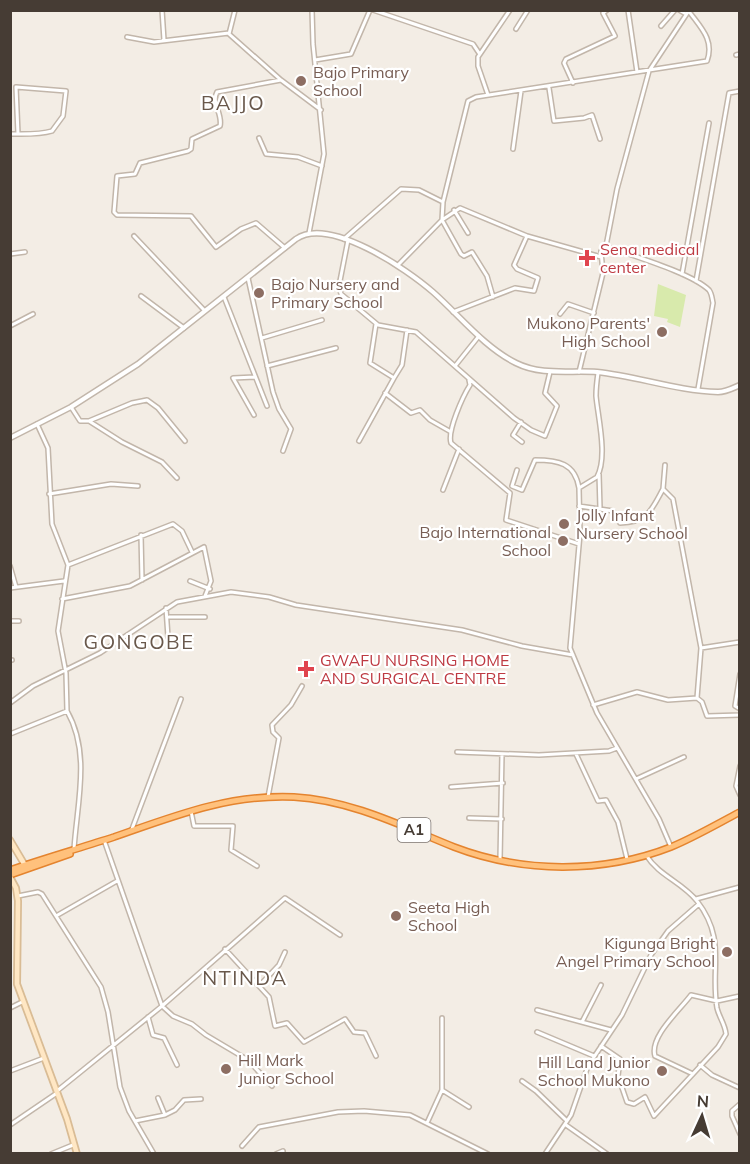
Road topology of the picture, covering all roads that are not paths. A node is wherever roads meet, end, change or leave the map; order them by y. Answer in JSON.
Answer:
{"nodes":[{"id":1,"x":162,"y":10,"type":"edge"},
{"id":2,"x":235,"y":10,"type":"edge"},
{"id":3,"x":312,"y":10,"type":"edge"},
{"id":4,"x":372,"y":10,"type":"edge"},
{"id":5,"x":510,"y":10,"type":"edge"},
{"id":6,"x":528,"y":10,"type":"edge"},
{"id":7,"x":607,"y":10,"type":"edge"},
{"id":8,"x":628,"y":10,"type":"edge"},
{"id":9,"x":677,"y":10,"type":"edge"},
{"id":10,"x":688,"y":12,"type":"edge"},
{"id":11,"x":661,"y":26,"type":"dead end"},
{"id":12,"x":516,"y":29,"type":"dead end"},
{"id":13,"x":228,"y":33,"type":"junction"},
{"id":14,"x":127,"y":37,"type":"dead end"},
{"id":15,"x":164,"y":40,"type":"junction"},
{"id":16,"x":479,"y":52,"type":"junction"},
{"id":17,"x":315,"y":60,"type":"junction"},
{"id":18,"x":649,"y":71,"type":"junction"},
{"id":19,"x":637,"y":72,"type":"junction"},
{"id":20,"x":281,"y":81,"type":"junction"},
{"id":21,"x":573,"y":83,"type":"junction"},
{"id":22,"x":549,"y":88,"type":"junction"},
{"id":23,"x":521,"y":91,"type":"junction"},
{"id":24,"x":740,"y":91,"type":"edge"},
{"id":25,"x":488,"y":96,"type":"junction"},
{"id":26,"x":321,"y":110,"type":"junction"},
{"id":27,"x":709,"y":123,"type":"dead end"},
{"id":28,"x":10,"y":134,"type":"edge"},
{"id":29,"x":18,"y":134,"type":"junction"},
{"id":30,"x":259,"y":138,"type":"dead end"},
{"id":31,"x":600,"y":139,"type":"dead end"},
{"id":32,"x":513,"y":149,"type":"dead end"},
{"id":33,"x":322,"y":166,"type":"junction"},
{"id":34,"x":443,"y":202,"type":"junction"},
{"id":35,"x":454,"y":210,"type":"junction"},
{"id":36,"x":442,"y":220,"type":"junction"},
{"id":37,"x":309,"y":232,"type":"junction"},
{"id":38,"x":468,"y":233,"type":"dead end"},
{"id":39,"x":134,"y":236,"type":"dead end"},
{"id":40,"x":527,"y":236,"type":"junction"},
{"id":41,"x":346,"y":239,"type":"junction"},
{"id":42,"x":606,"y":246,"type":"junction"},
{"id":43,"x":285,"y":249,"type":"junction"},
{"id":44,"x":25,"y":252,"type":"dead end"},
{"id":45,"x":10,"y":254,"type":"edge"},
{"id":46,"x":601,"y":257,"type":"junction"},
{"id":47,"x":396,"y":267,"type":"junction"},
{"id":48,"x":682,"y":274,"type":"junction"},
{"id":49,"x":248,"y":278,"type":"junction"},
{"id":50,"x":696,"y":281,"type":"junction"},
{"id":51,"x":141,"y":296,"type":"dead end"},
{"id":52,"x":224,"y":297,"type":"junction"},
{"id":53,"x":493,"y":297,"type":"junction"},
{"id":54,"x":204,"y":310,"type":"junction"},
{"id":55,"x":453,"y":312,"type":"junction"},
{"id":56,"x":594,"y":313,"type":"junction"},
{"id":57,"x":33,"y":314,"type":"dead end"},
{"id":58,"x":560,"y":314,"type":"dead end"},
{"id":59,"x":322,"y":320,"type":"dead end"},
{"id":60,"x":376,"y":324,"type":"junction"},
{"id":61,"x":10,"y":326,"type":"edge"},
{"id":62,"x":183,"y":328,"type":"junction"},
{"id":63,"x":406,"y":330,"type":"junction"},
{"id":64,"x":479,"y":336,"type":"junction"},
{"id":65,"x":262,"y":338,"type":"junction"},
{"id":66,"x":336,"y":348,"type":"dead end"},
{"id":67,"x":267,"y":366,"type":"junction"},
{"id":68,"x":455,"y":366,"type":"junction"},
{"id":69,"x":550,"y":372,"type":"junction"},
{"id":70,"x":579,"y":372,"type":"junction"},
{"id":71,"x":598,"y":373,"type":"junction"},
{"id":72,"x":255,"y":377,"type":"junction"},
{"id":73,"x":394,"y":378,"type":"junction"},
{"id":74,"x":468,"y":378,"type":"junction"},
{"id":75,"x":740,"y":385,"type":"edge"},
{"id":76,"x":698,"y":389,"type":"junction"},
{"id":77,"x":385,"y":393,"type":"junction"},
{"id":78,"x":267,"y":406,"type":"dead end"},
{"id":79,"x":71,"y":407,"type":"junction"},
{"id":80,"x":254,"y":415,"type":"dead end"},
{"id":81,"x":89,"y":421,"type":"junction"},
{"id":82,"x":521,"y":422,"type":"junction"},
{"id":83,"x":37,"y":424,"type":"junction"},
{"id":84,"x":451,"y":432,"type":"junction"},
{"id":85,"x":10,"y":438,"type":"edge"},
{"id":86,"x":185,"y":441,"type":"dead end"},
{"id":87,"x":359,"y":441,"type":"dead end"},
{"id":88,"x":522,"y":442,"type":"dead end"},
{"id":89,"x":459,"y":449,"type":"junction"},
{"id":90,"x":283,"y":451,"type":"dead end"},
{"id":91,"x":665,"y":465,"type":"dead end"},
{"id":92,"x":517,"y":470,"type":"dead end"},
{"id":93,"x":599,"y":473,"type":"junction"},
{"id":94,"x":177,"y":478,"type":"dead end"},
{"id":95,"x":138,"y":486,"type":"dead end"},
{"id":96,"x":579,"y":488,"type":"junction"},
{"id":97,"x":663,"y":489,"type":"junction"},
{"id":98,"x":443,"y":490,"type":"dead end"},
{"id":99,"x":49,"y":494,"type":"junction"},
{"id":100,"x":579,"y":506,"type":"junction"},
{"id":101,"x":600,"y":508,"type":"junction"},
{"id":102,"x":141,"y":535,"type":"junction"},
{"id":103,"x":579,"y":544,"type":"junction"},
{"id":104,"x":192,"y":552,"type":"junction"},
{"id":105,"x":68,"y":565,"type":"junction"},
{"id":106,"x":10,"y":566,"type":"edge"},
{"id":107,"x":142,"y":580,"type":"junction"},
{"id":108,"x":64,"y":581,"type":"junction"},
{"id":109,"x":190,"y":581,"type":"dead end"},
{"id":110,"x":16,"y":587,"type":"junction"},
{"id":111,"x":10,"y":588,"type":"edge"},
{"id":112,"x":210,"y":589,"type":"junction"},
{"id":113,"x":205,"y":597,"type":"junction"},
{"id":114,"x":62,"y":598,"type":"junction"},
{"id":115,"x":166,"y":608,"type":"junction"},
{"id":116,"x":169,"y":617,"type":"junction"},
{"id":117,"x":205,"y":617,"type":"dead end"},
{"id":118,"x":10,"y":621,"type":"edge"},
{"id":119,"x":19,"y":621,"type":"dead end"},
{"id":120,"x":168,"y":637,"type":"dead end"},
{"id":121,"x":740,"y":642,"type":"edge"},
{"id":122,"x":701,"y":648,"type":"junction"},
{"id":123,"x":573,"y":655,"type":"junction"},
{"id":124,"x":66,"y":673,"type":"junction"},
{"id":125,"x":740,"y":674,"type":"edge"},
{"id":126,"x":302,"y":686,"type":"dead end"},
{"id":127,"x":697,"y":698,"type":"junction"},
{"id":128,"x":181,"y":699,"type":"dead end"},
{"id":129,"x":10,"y":703,"type":"edge"},
{"id":130,"x":593,"y":705,"type":"junction"},
{"id":131,"x":740,"y":709,"type":"edge"},
{"id":132,"x":68,"y":711,"type":"junction"},
{"id":133,"x":740,"y":715,"type":"edge"},
{"id":134,"x":10,"y":735,"type":"edge"},
{"id":135,"x":617,"y":748,"type":"junction"},
{"id":136,"x":457,"y":752,"type":"dead end"},
{"id":137,"x":575,"y":753,"type":"junction"},
{"id":138,"x":502,"y":754,"type":"junction"},
{"id":139,"x":684,"y":757,"type":"dead end"},
{"id":140,"x":740,"y":766,"type":"edge"},
{"id":141,"x":636,"y":779,"type":"junction"},
{"id":142,"x":503,"y":783,"type":"junction"},
{"id":143,"x":451,"y":787,"type":"dead end"},
{"id":144,"x":740,"y":795,"type":"edge"},
{"id":145,"x":268,"y":797,"type":"junction"},
{"id":146,"x":190,"y":809,"type":"junction"},
{"id":147,"x":740,"y":812,"type":"edge"},
{"id":148,"x":469,"y":818,"type":"dead end"},
{"id":149,"x":502,"y":819,"type":"junction"},
{"id":150,"x":132,"y":831,"type":"junction"},
{"id":151,"x":10,"y":840,"type":"edge"},
{"id":152,"x":104,"y":840,"type":"junction"},
{"id":153,"x":85,"y":847,"type":"junction"},
{"id":154,"x":671,"y":847,"type":"junction"},
{"id":155,"x":74,"y":849,"type":"junction"},
{"id":156,"x":646,"y":855,"type":"junction"},
{"id":157,"x":628,"y":860,"type":"junction"},
{"id":158,"x":500,"y":861,"type":"junction"},
{"id":159,"x":257,"y":866,"type":"dead end"},
{"id":160,"x":26,"y":867,"type":"junction"},
{"id":161,"x":10,"y":874,"type":"edge"},
{"id":162,"x":117,"y":881,"type":"junction"},
{"id":163,"x":740,"y":887,"type":"edge"},
{"id":164,"x":18,"y":896,"type":"junction"},
{"id":165,"x":696,"y":899,"type":"junction"},
{"id":166,"x":699,"y":904,"type":"junction"},
{"id":167,"x":56,"y":915,"type":"junction"},
{"id":168,"x":13,"y":929,"type":"edge"},
{"id":169,"x":340,"y":935,"type":"dead end"},
{"id":170,"x":225,"y":949,"type":"junction"},
{"id":171,"x":285,"y":952,"type":"dead end"},
{"id":172,"x":260,"y":985,"type":"junction"},
{"id":173,"x":601,"y":985,"type":"dead end"},
{"id":174,"x":740,"y":996,"type":"edge"},
{"id":175,"x":717,"y":1001,"type":"junction"},
{"id":176,"x":22,"y":1002,"type":"junction"},
{"id":177,"x":162,"y":1006,"type":"junction"},
{"id":178,"x":10,"y":1008,"type":"edge"},
{"id":179,"x":537,"y":1010,"type":"dead end"},
{"id":180,"x":148,"y":1017,"type":"junction"},
{"id":181,"x":442,"y":1018,"type":"dead end"},
{"id":182,"x":582,"y":1022,"type":"junction"},
{"id":183,"x":612,"y":1030,"type":"junction"},
{"id":184,"x":537,"y":1032,"type":"dead end"},
{"id":185,"x":601,"y":1046,"type":"junction"},
{"id":186,"x":113,"y":1047,"type":"junction"},
{"id":187,"x":376,"y":1056,"type":"dead end"},
{"id":188,"x":594,"y":1056,"type":"junction"},
{"id":189,"x":45,"y":1058,"type":"junction"},
{"id":190,"x":177,"y":1065,"type":"dead end"},
{"id":191,"x":700,"y":1065,"type":"junction"},
{"id":192,"x":10,"y":1071,"type":"edge"},
{"id":193,"x":693,"y":1074,"type":"junction"},
{"id":194,"x":522,"y":1082,"type":"dead end"},
{"id":195,"x":272,"y":1086,"type":"dead end"},
{"id":196,"x":740,"y":1088,"type":"edge"},
{"id":197,"x":442,"y":1090,"type":"junction"},
{"id":198,"x":57,"y":1092,"type":"junction"},
{"id":199,"x":158,"y":1098,"type":"dead end"},
{"id":200,"x":201,"y":1099,"type":"dead end"},
{"id":201,"x":740,"y":1104,"type":"edge"},
{"id":202,"x":469,"y":1107,"type":"dead end"},
{"id":203,"x":165,"y":1115,"type":"junction"},
{"id":204,"x":135,"y":1121,"type":"junction"},
{"id":205,"x":427,"y":1123,"type":"junction"},
{"id":206,"x":567,"y":1123,"type":"junction"},
{"id":207,"x":10,"y":1125,"type":"edge"},
{"id":208,"x":740,"y":1134,"type":"edge"},
{"id":209,"x":75,"y":1144,"type":"junction"},
{"id":210,"x":242,"y":1146,"type":"dead end"},
{"id":211,"x":474,"y":1146,"type":"junction"},
{"id":212,"x":283,"y":1151,"type":"dead end"},
{"id":213,"x":51,"y":1154,"type":"edge"},
{"id":214,"x":77,"y":1154,"type":"edge"},
{"id":215,"x":154,"y":1154,"type":"edge"},
{"id":216,"x":276,"y":1154,"type":"edge"},
{"id":217,"x":471,"y":1154,"type":"edge"},
{"id":218,"x":488,"y":1154,"type":"edge"},
{"id":219,"x":545,"y":1154,"type":"edge"},
{"id":220,"x":607,"y":1154,"type":"edge"}],
"edges":[{"from":1,"to":15,"type":"street"},
{"from":2,"to":13,"type":"street"},
{"from":3,"to":17,"type":"street"},
{"from":4,"to":16,"type":"street"},
{"from":4,"to":17,"type":"street"},
{"from":5,"to":16,"type":"street"},
{"from":6,"to":12,"type":"street"},
{"from":7,"to":21,"type":"street"},
{"from":8,"to":19,"type":"street"},
{"from":9,"to":10,"type":"street"},
{"from":9,"to":11,"type":"street"},
{"from":10,"to":18,"type":"street"},
{"from":10,"to":18,"type":"street"},
{"from":13,"to":15,"type":"street"},
{"from":13,"to":20,"type":"street"},
{"from":14,"to":15,"type":"street"},
{"from":16,"to":25,"type":"street"},
{"from":17,"to":26,"type":"street"},
{"from":18,"to":19,"type":"street"},
{"from":18,"to":42,"type":"street"},
{"from":19,"to":21,"type":"street"},
{"from":20,"to":26,"type":"street"},
{"from":20,"to":43,"type":"street"},
{"from":21,"to":22,"type":"street"},
{"from":22,"to":23,"type":"street"},
{"from":22,"to":31,"type":"street"},
{"from":23,"to":25,"type":"street"},
{"from":23,"to":32,"type":"street"},
{"from":24,"to":50,"type":"street"},
{"from":25,"to":34,"type":"street"},
{"from":26,"to":33,"type":"street"},
{"from":27,"to":48,"type":"street"},
{"from":28,"to":29,"type":"street"},
{"from":29,"to":29,"type":"street"},
{"from":30,"to":33,"type":"street"},
{"from":33,"to":37,"type":"street"},
{"from":34,"to":36,"type":"street"},
{"from":34,"to":41,"type":"street"},
{"from":35,"to":36,"type":"street"},
{"from":35,"to":38,"type":"street"},
{"from":35,"to":40,"type":"street"},
{"from":36,"to":47,"type":"street"},
{"from":36,"to":53,"type":"street"},
{"from":37,"to":41,"type":"street"},
{"from":37,"to":43,"type":"street"},
{"from":39,"to":54,"type":"street"},
{"from":40,"to":46,"type":"street"},
{"from":40,"to":53,"type":"street"},
{"from":41,"to":47,"type":"street"},
{"from":41,"to":60,"type":"street"},
{"from":42,"to":46,"type":"street"},
{"from":42,"to":48,"type":"street"},
{"from":43,"to":49,"type":"street"},
{"from":44,"to":45,"type":"street"},
{"from":46,"to":56,"type":"street"},
{"from":47,"to":55,"type":"street"},
{"from":48,"to":50,"type":"street"},
{"from":49,"to":52,"type":"street"},
{"from":49,"to":65,"type":"street"},
{"from":50,"to":76,"type":"street"},
{"from":51,"to":62,"type":"street"},
{"from":52,"to":54,"type":"street"},
{"from":52,"to":72,"type":"street"},
{"from":53,"to":55,"type":"street"},
{"from":54,"to":62,"type":"street"},
{"from":55,"to":64,"type":"street"},
{"from":56,"to":58,"type":"street"},
{"from":56,"to":70,"type":"street"},
{"from":57,"to":61,"type":"street"},
{"from":59,"to":65,"type":"street"},
{"from":60,"to":63,"type":"street"},
{"from":60,"to":73,"type":"street"},
{"from":62,"to":79,"type":"street"},
{"from":63,"to":68,"type":"street"},
{"from":63,"to":73,"type":"street"},
{"from":64,"to":68,"type":"street"},
{"from":64,"to":69,"type":"street"},
{"from":65,"to":67,"type":"street"},
{"from":66,"to":67,"type":"street"},
{"from":67,"to":90,"type":"street"},
{"from":68,"to":74,"type":"street"},
{"from":69,"to":70,"type":"street"},
{"from":69,"to":82,"type":"street"},
{"from":70,"to":71,"type":"street"},
{"from":71,"to":76,"type":"street"},
{"from":71,"to":93,"type":"street"},
{"from":72,"to":78,"type":"street"},
{"from":72,"to":80,"type":"street"},
{"from":73,"to":77,"type":"street"},
{"from":74,"to":82,"type":"street"},
{"from":74,"to":84,"type":"street"},
{"from":75,"to":76,"type":"street"},
{"from":77,"to":84,"type":"street"},
{"from":77,"to":87,"type":"street"},
{"from":79,"to":81,"type":"street"},
{"from":79,"to":83,"type":"street"},
{"from":81,"to":86,"type":"street"},
{"from":81,"to":94,"type":"street"},
{"from":82,"to":88,"type":"street"},
{"from":83,"to":85,"type":"street"},
{"from":83,"to":99,"type":"street"},
{"from":84,"to":89,"type":"street"},
{"from":89,"to":98,"type":"street"},
{"from":89,"to":103,"type":"street"},
{"from":91,"to":97,"type":"street"},
{"from":92,"to":96,"type":"street"},
{"from":93,"to":96,"type":"street"},
{"from":93,"to":101,"type":"street"},
{"from":95,"to":99,"type":"street"},
{"from":96,"to":100,"type":"street"},
{"from":97,"to":101,"type":"street"},
{"from":97,"to":122,"type":"street"},
{"from":99,"to":105,"type":"street"},
{"from":100,"to":101,"type":"street"},
{"from":100,"to":103,"type":"street"},
{"from":102,"to":104,"type":"street"},
{"from":102,"to":105,"type":"street"},
{"from":102,"to":107,"type":"street"},
{"from":103,"to":123,"type":"street"},
{"from":104,"to":107,"type":"street"},
{"from":104,"to":112,"type":"street"},
{"from":105,"to":108,"type":"street"},
{"from":106,"to":110,"type":"street"},
{"from":107,"to":114,"type":"street"},
{"from":108,"to":110,"type":"street"},
{"from":108,"to":114,"type":"street"},
{"from":109,"to":112,"type":"street"},
{"from":110,"to":111,"type":"street"},
{"from":112,"to":113,"type":"street"},
{"from":113,"to":115,"type":"street"},
{"from":113,"to":123,"type":"street"},
{"from":114,"to":124,"type":"street"},
{"from":115,"to":116,"type":"street"},
{"from":115,"to":124,"type":"street"},
{"from":116,"to":117,"type":"street"},
{"from":116,"to":120,"type":"street"},
{"from":118,"to":119,"type":"street"},
{"from":121,"to":122,"type":"street"},
{"from":122,"to":127,"type":"street"},
{"from":123,"to":130,"type":"street"},
{"from":124,"to":129,"type":"street"},
{"from":124,"to":132,"type":"street"},
{"from":125,"to":131,"type":"street"},
{"from":126,"to":145,"type":"street"},
{"from":127,"to":130,"type":"street"},
{"from":127,"to":133,"type":"street"},
{"from":128,"to":150,"type":"street"},
{"from":130,"to":135,"type":"street"},
{"from":132,"to":134,"type":"street"},
{"from":132,"to":155,"type":"street"},
{"from":135,"to":137,"type":"street"},
{"from":135,"to":141,"type":"street"},
{"from":136,"to":138,"type":"street"},
{"from":137,"to":138,"type":"street"},
{"from":137,"to":157,"type":"street"},
{"from":138,"to":142,"type":"street"},
{"from":139,"to":141,"type":"street"},
{"from":140,"to":144,"type":"street"},
{"from":141,"to":154,"type":"street"},
{"from":142,"to":143,"type":"street"},
{"from":142,"to":149,"type":"street"},
{"from":145,"to":146,"type":"highway","number":"A1"},
{"from":145,"to":158,"type":"highway","number":"A1"},
{"from":146,"to":150,"type":"highway","number":"A1"},
{"from":146,"to":159,"type":"street"},
{"from":147,"to":154,"type":"highway","number":"A1"},
{"from":148,"to":149,"type":"street"},
{"from":149,"to":158,"type":"street"},
{"from":150,"to":152,"type":"highway","number":"A1"},
{"from":151,"to":160,"type":"main road"},
{"from":152,"to":153,"type":"highway","number":"A1"},
{"from":152,"to":162,"type":"street"},
{"from":153,"to":155,"type":"highway","number":"A1"},
{"from":153,"to":160,"type":"highway","number":"A1"},
{"from":154,"to":156,"type":"highway","number":"A1"},
{"from":155,"to":160,"type":"highway","number":"A1"},
{"from":156,"to":157,"type":"highway","number":"A1"},
{"from":156,"to":165,"type":"street"},
{"from":157,"to":158,"type":"highway","number":"A1"},
{"from":160,"to":161,"type":"highway","number":"A1"},
{"from":161,"to":164,"type":"main road"},
{"from":162,"to":167,"type":"street"},
{"from":162,"to":177,"type":"street"},
{"from":163,"to":165,"type":"street"},
{"from":164,"to":167,"type":"street"},
{"from":164,"to":168,"type":"main road"},
{"from":165,"to":166,"type":"street"},
{"from":166,"to":175,"type":"street"},
{"from":166,"to":183,"type":"street"},
{"from":167,"to":186,"type":"street"},
{"from":168,"to":176,"type":"main road"},
{"from":169,"to":170,"type":"street"},
{"from":170,"to":172,"type":"street"},
{"from":170,"to":177,"type":"street"},
{"from":171,"to":172,"type":"street"},
{"from":172,"to":187,"type":"street"},
{"from":173,"to":182,"type":"street"},
{"from":174,"to":175,"type":"street"},
{"from":175,"to":191,"type":"street"},
{"from":175,"to":193,"type":"street"},
{"from":176,"to":178,"type":"street"},
{"from":176,"to":189,"type":"main road"},
{"from":177,"to":180,"type":"street"},
{"from":177,"to":195,"type":"street"},
{"from":179,"to":182,"type":"street"},
{"from":180,"to":186,"type":"street"},
{"from":180,"to":190,"type":"street"},
{"from":181,"to":197,"type":"street"},
{"from":182,"to":183,"type":"street"},
{"from":183,"to":185,"type":"street"},
{"from":184,"to":188,"type":"street"},
{"from":185,"to":188,"type":"street"},
{"from":185,"to":193,"type":"street"},
{"from":186,"to":198,"type":"street"},
{"from":186,"to":204,"type":"street"},
{"from":188,"to":206,"type":"street"},
{"from":189,"to":192,"type":"street"},
{"from":189,"to":198,"type":"main road"},
{"from":191,"to":193,"type":"street"},
{"from":191,"to":196,"type":"street"},
{"from":194,"to":206,"type":"street"},
{"from":197,"to":202,"type":"street"},
{"from":197,"to":205,"type":"street"},
{"from":198,"to":207,"type":"street"},
{"from":198,"to":209,"type":"main road"},
{"from":199,"to":203,"type":"street"},
{"from":200,"to":203,"type":"street"},
{"from":201,"to":208,"type":"street"},
{"from":203,"to":204,"type":"street"},
{"from":204,"to":215,"type":"street"},
{"from":205,"to":210,"type":"street"},
{"from":205,"to":211,"type":"street"},
{"from":206,"to":219,"type":"street"},
{"from":206,"to":220,"type":"street"},
{"from":209,"to":213,"type":"street"},
{"from":209,"to":214,"type":"main road"},
{"from":211,"to":217,"type":"street"},
{"from":211,"to":218,"type":"street"},
{"from":212,"to":216,"type":"street"}]}
